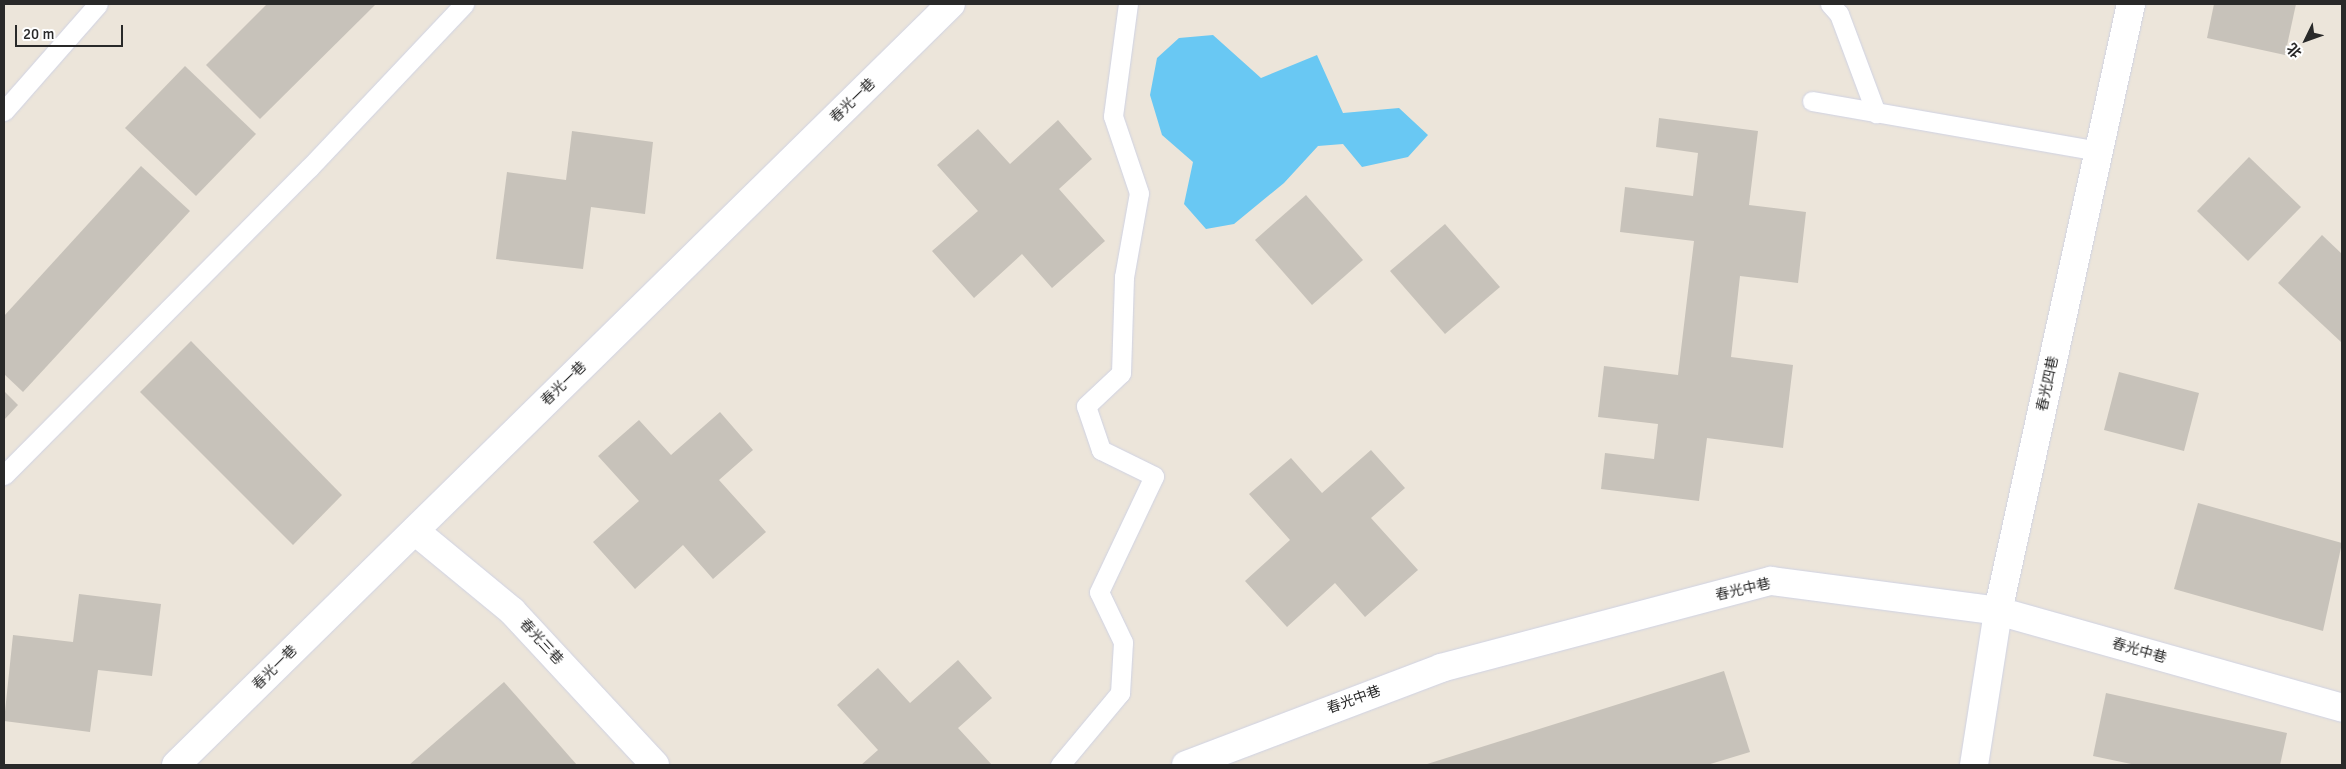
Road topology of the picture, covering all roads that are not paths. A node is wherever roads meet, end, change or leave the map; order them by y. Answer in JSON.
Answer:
{"nodes":[{"id":1,"x":98,"y":4,"type":"edge"},
{"id":2,"x":464,"y":4,"type":"edge"},
{"id":3,"x":952,"y":4,"type":"edge"},
{"id":4,"x":1128,"y":4,"type":"edge"},
{"id":5,"x":1830,"y":4,"type":"edge"},
{"id":6,"x":2131,"y":4,"type":"edge"},
{"id":7,"x":1812,"y":101,"type":"dead end"},
{"id":8,"x":4,"y":111,"type":"edge"},
{"id":9,"x":1876,"y":113,"type":"junction"},
{"id":10,"x":2099,"y":151,"type":"junction"},
{"id":11,"x":4,"y":475,"type":"edge"},
{"id":12,"x":415,"y":531,"type":"junction"},
{"id":13,"x":1998,"y":611,"type":"junction"},
{"id":14,"x":2342,"y":708,"type":"edge"},
{"id":15,"x":176,"y":765,"type":"edge"},
{"id":16,"x":655,"y":765,"type":"edge"},
{"id":17,"x":1060,"y":765,"type":"edge"},
{"id":18,"x":1186,"y":765,"type":"edge"},
{"id":19,"x":1974,"y":765,"type":"edge"}],
"edges":[{"from":1,"to":8,"type":"lane"},
{"from":2,"to":11,"type":"lane"},
{"from":3,"to":12,"type":"street","name":"春光一巷"},
{"from":4,"to":17,"type":"lane"},
{"from":5,"to":9,"type":"lane"},
{"from":6,"to":10,"type":"street","name":"春光四巷"},
{"from":7,"to":9,"type":"lane"},
{"from":9,"to":10,"type":"lane"},
{"from":10,"to":13,"type":"street","name":"春光四巷"},
{"from":12,"to":15,"type":"street","name":"春光一巷"},
{"from":12,"to":16,"type":"street","name":"春光三巷"},
{"from":13,"to":14,"type":"street","name":"春光中巷"},
{"from":13,"to":18,"type":"street","name":"春光中巷"},
{"from":13,"to":19,"type":"street","name":"春光四巷"}]}
